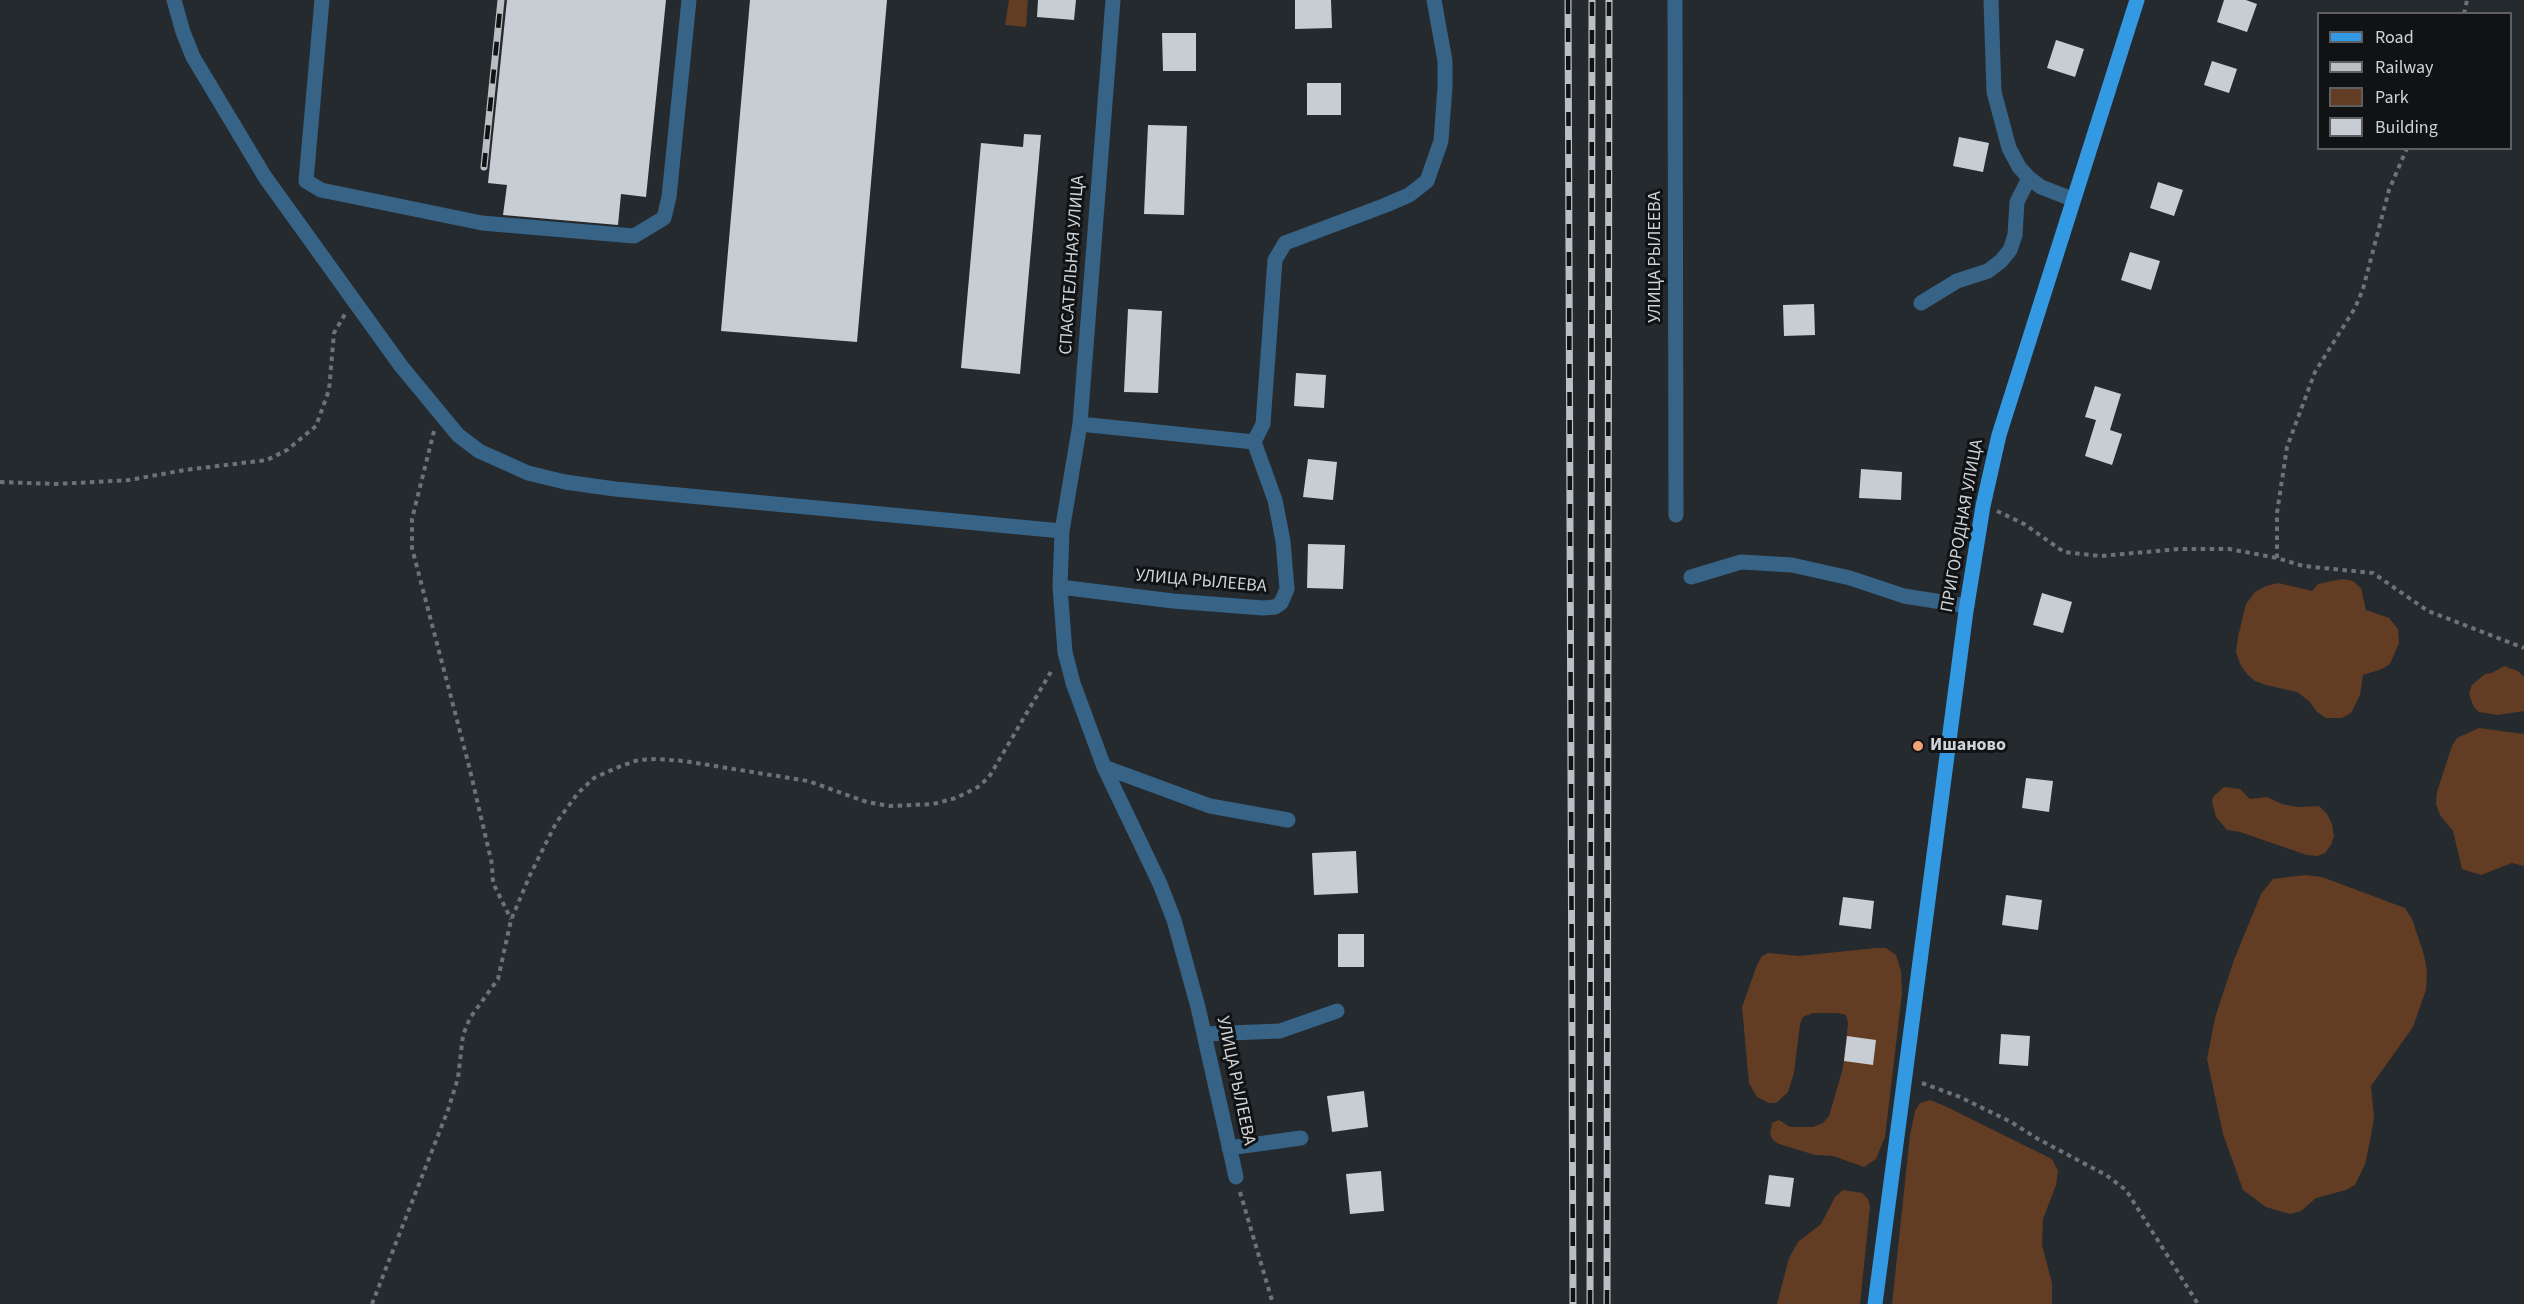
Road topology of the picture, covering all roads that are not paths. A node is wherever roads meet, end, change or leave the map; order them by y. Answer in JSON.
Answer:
{"nodes":[{"id":1,"x":174,"y":0,"type":"edge"},
{"id":2,"x":322,"y":0,"type":"edge"},
{"id":3,"x":689,"y":0,"type":"edge"},
{"id":4,"x":1113,"y":0,"type":"edge"},
{"id":5,"x":1434,"y":0,"type":"edge"},
{"id":6,"x":1675,"y":0,"type":"edge"},
{"id":7,"x":1991,"y":0,"type":"edge"},
{"id":8,"x":2137,"y":0,"type":"edge"},
{"id":9,"x":2029,"y":178,"type":"junction"},
{"id":10,"x":2072,"y":199,"type":"junction"},
{"id":11,"x":1921,"y":303,"type":"dead end"},
{"id":12,"x":1080,"y":424,"type":"junction"},
{"id":13,"x":1254,"y":442,"type":"junction"},
{"id":14,"x":1676,"y":515,"type":"dead end"},
{"id":15,"x":1062,"y":531,"type":"junction"},
{"id":16,"x":1691,"y":577,"type":"dead end"},
{"id":17,"x":1060,"y":587,"type":"junction"},
{"id":18,"x":1967,"y":606,"type":"junction"},
{"id":19,"x":1104,"y":767,"type":"junction"},
{"id":20,"x":1288,"y":820,"type":"dead end"},
{"id":21,"x":1337,"y":1011,"type":"dead end"},
{"id":22,"x":1205,"y":1034,"type":"junction"},
{"id":23,"x":1301,"y":1138,"type":"dead end"},
{"id":24,"x":1229,"y":1148,"type":"junction"},
{"id":25,"x":1236,"y":1177,"type":"road end"},
{"id":26,"x":1875,"y":1304,"type":"edge"}],
"edges":[{"from":1,"to":15,"type":"street"},
{"from":2,"to":3,"type":"street"},
{"from":4,"to":12,"type":"street","name":"СПАСАТЕЛЬНАЯ УЛИЦА"},
{"from":5,"to":13,"type":"street"},
{"from":6,"to":14,"type":"street","name":"УЛИЦА РЫЛЕЕВА"},
{"from":7,"to":9,"type":"street"},
{"from":8,"to":10,"type":"main road","name":"ПРИГОРОДНАЯ УЛИЦА"},
{"from":9,"to":10,"type":"street"},
{"from":9,"to":11,"type":"street"},
{"from":10,"to":18,"type":"main road","name":"ПРИГОРОДНАЯ УЛИЦА"},
{"from":12,"to":13,"type":"street"},
{"from":12,"to":15,"type":"street","name":"СПАСАТЕЛЬНАЯ УЛИЦА"},
{"from":13,"to":17,"type":"street","name":"УЛИЦА РЫЛЕЕВА"},
{"from":15,"to":17,"type":"street","name":"СПАСАТЕЛЬНАЯ УЛИЦА"},
{"from":16,"to":18,"type":"street"},
{"from":17,"to":19,"type":"street","name":"УЛИЦА РЫЛЕЕВА"},
{"from":18,"to":26,"type":"main road","name":"ПРИГОРОДНАЯ УЛИЦА"},
{"from":19,"to":20,"type":"street"},
{"from":19,"to":22,"type":"street","name":"УЛИЦА РЫЛЕЕВА"},
{"from":21,"to":22,"type":"street"},
{"from":22,"to":24,"type":"street","name":"УЛИЦА РЫЛЕЕВА"},
{"from":23,"to":24,"type":"street"},
{"from":24,"to":25,"type":"street","name":"УЛИЦА РЫЛЕЕВА"}]}
